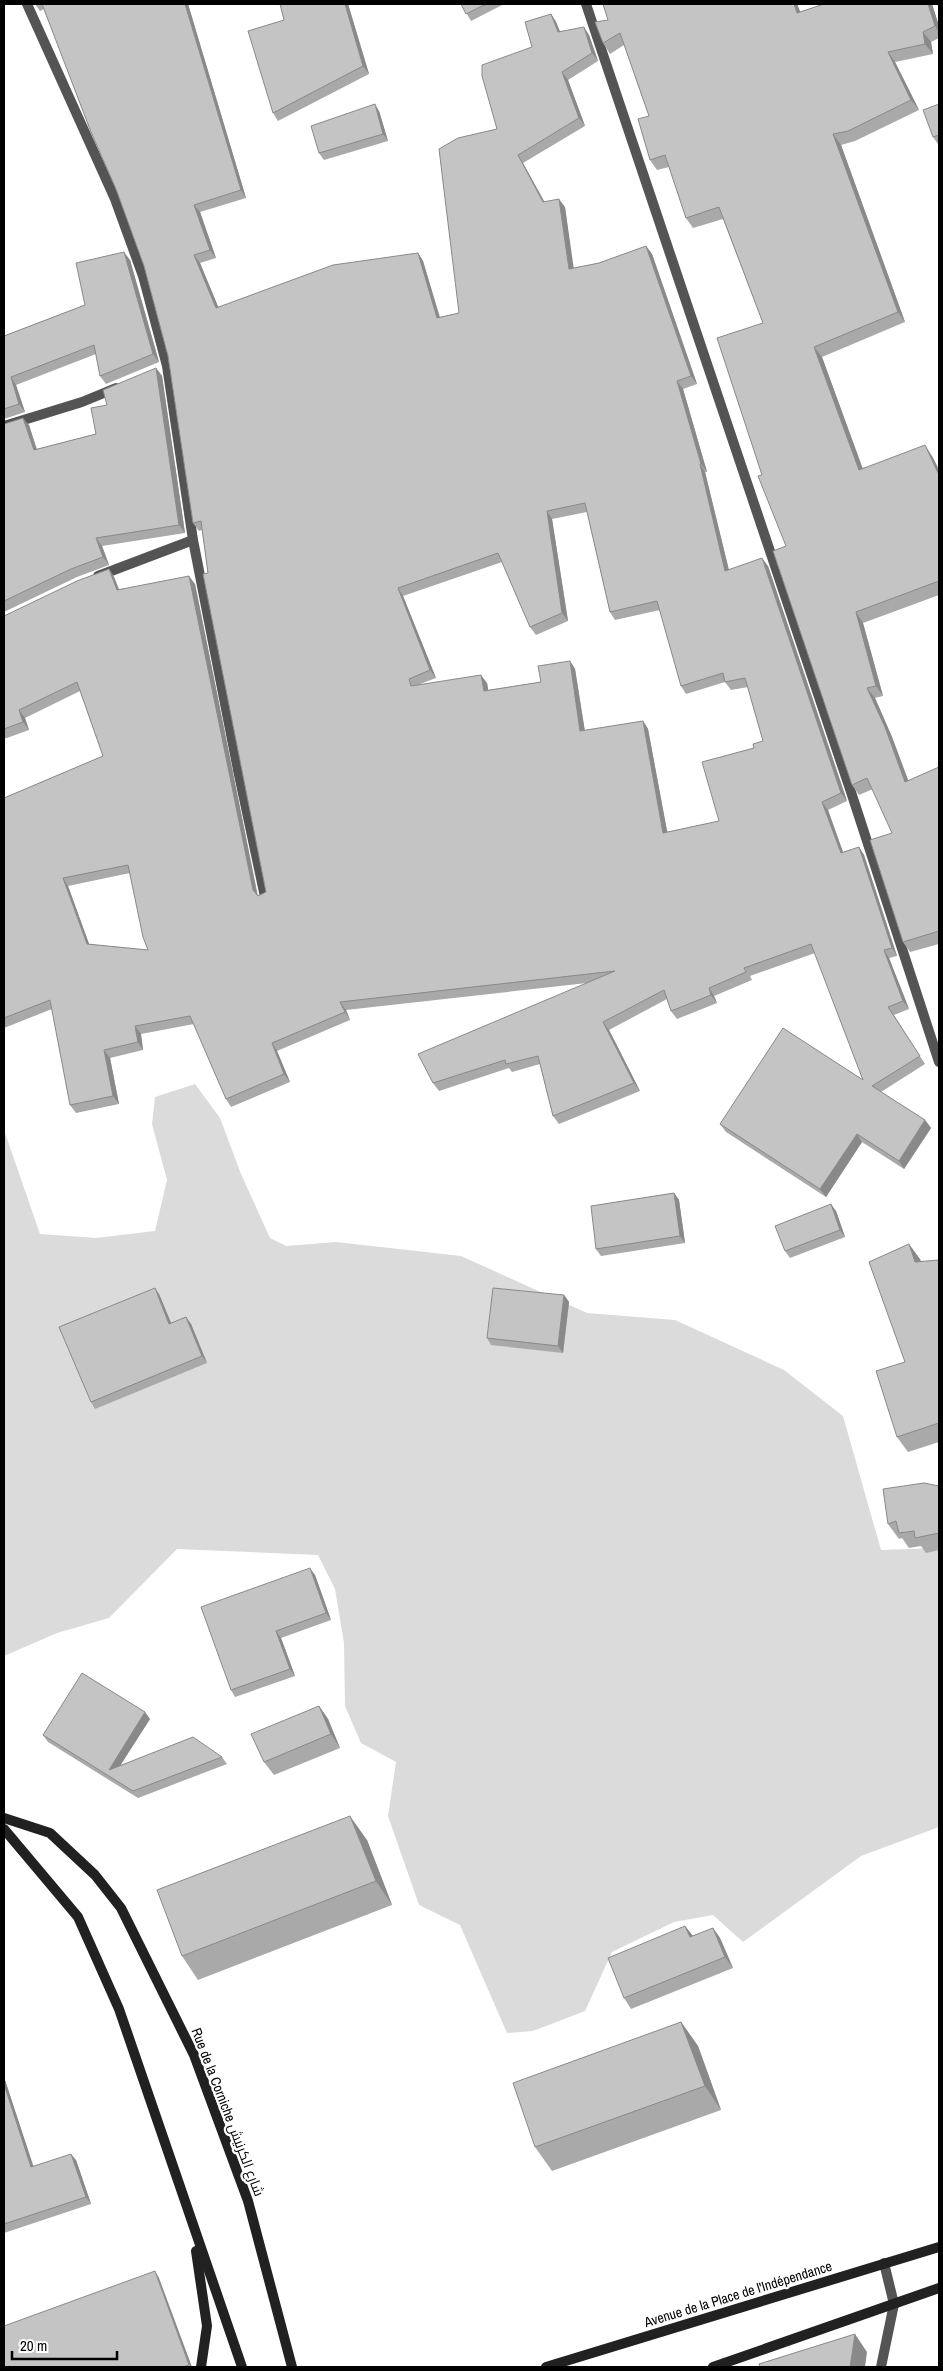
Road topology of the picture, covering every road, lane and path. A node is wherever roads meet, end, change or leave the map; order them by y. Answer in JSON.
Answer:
{"nodes":[{"id":1,"x":27,"y":4,"type":"edge"},
{"id":2,"x":586,"y":4,"type":"edge"},
{"id":3,"x":125,"y":384,"type":"edge"},
{"id":4,"x":4,"y":426,"type":"edge"},
{"id":5,"x":193,"y":540,"type":"junction"},
{"id":6,"x":88,"y":580,"type":"edge"},
{"id":7,"x":265,"y":897,"type":"edge"},
{"id":8,"x":939,"y":1062,"type":"edge"},
{"id":9,"x":4,"y":1818,"type":"edge"},
{"id":10,"x":4,"y":1829,"type":"edge"},
{"id":11,"x":193,"y":2227,"type":"junction"},
{"id":12,"x":939,"y":2247,"type":"edge"},
{"id":13,"x":884,"y":2263,"type":"junction"},
{"id":14,"x":939,"y":2288,"type":"edge"},
{"id":15,"x":894,"y":2304,"type":"junction"},
{"id":16,"x":201,"y":2367,"type":"edge"},
{"id":17,"x":242,"y":2367,"type":"edge"},
{"id":18,"x":292,"y":2367,"type":"edge"},
{"id":19,"x":546,"y":2367,"type":"edge"},
{"id":20,"x":713,"y":2367,"type":"edge"},
{"id":21,"x":881,"y":2367,"type":"edge"}],
"edges":[{"from":1,"to":5,"type":"street"},
{"from":2,"to":8,"type":"street"},
{"from":3,"to":4,"type":"street"},
{"from":5,"to":6,"type":"street"},
{"from":5,"to":7,"type":"street"},
{"from":9,"to":18,"type":"main road","name":"Rue de la Corniche شارع الكرنيش"},
{"from":10,"to":11,"type":"main road"},
{"from":11,"to":16,"type":"main road"},
{"from":11,"to":17,"type":"main road"},
{"from":12,"to":13,"type":"main road","name":"Avenue de la Place de l'Indépendance"},
{"from":13,"to":15,"type":"street"},
{"from":13,"to":19,"type":"main road","name":"Avenue de la Place de l'Indépendance"},
{"from":14,"to":15,"type":"main road"},
{"from":15,"to":20,"type":"main road"},
{"from":15,"to":21,"type":"street"}]}
